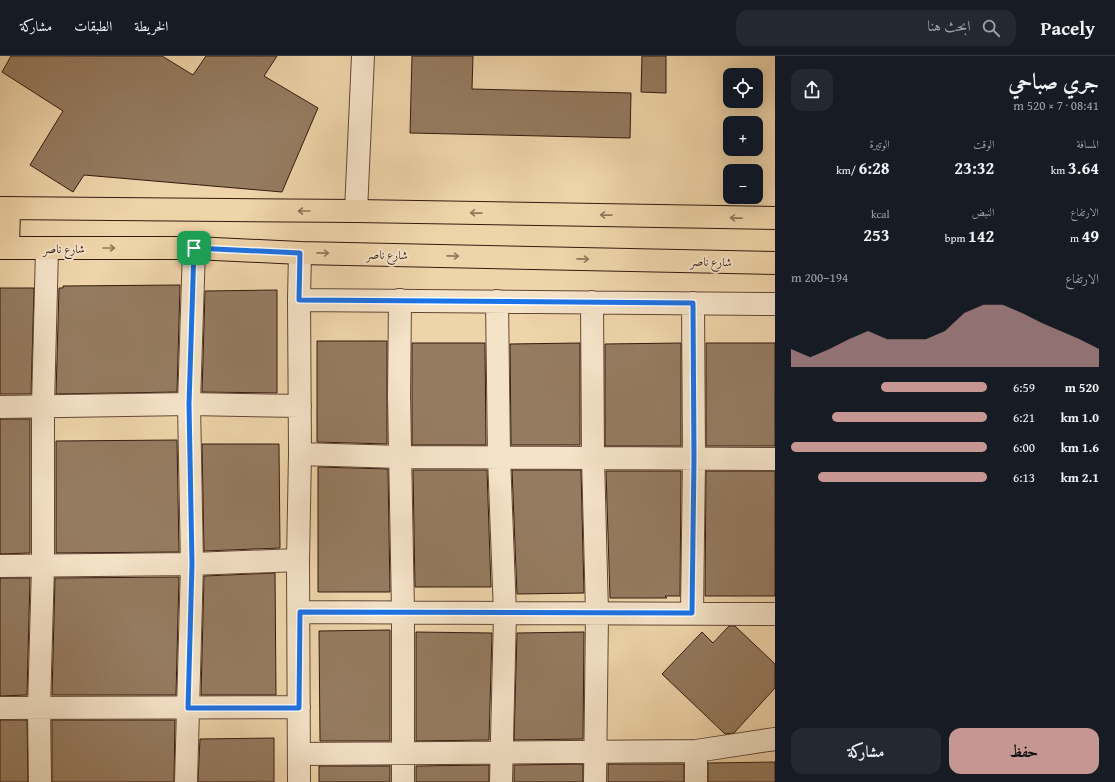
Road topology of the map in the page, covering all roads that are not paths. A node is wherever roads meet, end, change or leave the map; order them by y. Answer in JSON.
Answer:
{"nodes":[{"id":1,"x":363,"y":56,"type":"edge"},
{"id":2,"x":4,"y":208,"type":"edge"},
{"id":3,"x":356,"y":211,"type":"junction"},
{"id":4,"x":775,"y":218,"type":"edge"},
{"id":5,"x":4,"y":248,"type":"edge"},
{"id":6,"x":194,"y":248,"type":"junction"},
{"id":7,"x":47,"y":249,"type":"junction"},
{"id":8,"x":300,"y":253,"type":"junction"},
{"id":9,"x":775,"y":263,"type":"edge"},
{"id":10,"x":299,"y":300,"type":"junction"},
{"id":11,"x":400,"y":300,"type":"junction"},
{"id":12,"x":497,"y":301,"type":"junction"},
{"id":13,"x":592,"y":302,"type":"junction"},
{"id":14,"x":693,"y":303,"type":"junction"},
{"id":15,"x":775,"y":304,"type":"edge"},
{"id":16,"x":189,"y":404,"type":"junction"},
{"id":17,"x":43,"y":406,"type":"junction"},
{"id":18,"x":300,"y":406,"type":"junction"},
{"id":19,"x":0,"y":407,"type":"edge"},
{"id":20,"x":300,"y":454,"type":"junction"},
{"id":21,"x":401,"y":457,"type":"junction"},
{"id":22,"x":499,"y":457,"type":"junction"},
{"id":23,"x":593,"y":458,"type":"junction"},
{"id":24,"x":694,"y":458,"type":"junction"},
{"id":25,"x":775,"y":459,"type":"edge"},
{"id":26,"x":298,"y":560,"type":"junction"},
{"id":27,"x":192,"y":564,"type":"junction"},
{"id":28,"x":0,"y":566,"type":"edge"},
{"id":29,"x":43,"y":566,"type":"junction"},
{"id":30,"x":300,"y":612,"type":"junction"},
{"id":31,"x":402,"y":612,"type":"junction"},
{"id":32,"x":505,"y":613,"type":"junction"},
{"id":33,"x":598,"y":613,"type":"junction"},
{"id":34,"x":692,"y":613,"type":"junction"},
{"id":35,"x":775,"y":614,"type":"edge"},
{"id":36,"x":0,"y":708,"type":"edge"},
{"id":37,"x":39,"y":708,"type":"junction"},
{"id":38,"x":188,"y":708,"type":"junction"},
{"id":39,"x":299,"y":708,"type":"junction"},
{"id":40,"x":775,"y":739,"type":"edge"},
{"id":41,"x":696,"y":751,"type":"junction"},
{"id":42,"x":596,"y":752,"type":"junction"},
{"id":43,"x":403,"y":753,"type":"junction"},
{"id":44,"x":502,"y":753,"type":"junction"},
{"id":45,"x":300,"y":754,"type":"junction"},
{"id":46,"x":40,"y":782,"type":"edge"},
{"id":47,"x":186,"y":782,"type":"edge"},
{"id":48,"x":299,"y":782,"type":"edge"},
{"id":49,"x":403,"y":782,"type":"edge"},
{"id":50,"x":501,"y":782,"type":"edge"},
{"id":51,"x":595,"y":782,"type":"edge"},
{"id":52,"x":696,"y":782,"type":"edge"}],
"edges":[{"from":1,"to":3,"type":"street"},
{"from":3,"to":2,"type":"main road","one_way":true},
{"from":2,"to":5,"type":"main road"},
{"from":4,"to":3,"type":"main road","one_way":true},
{"from":5,"to":7,"type":"main road","name":"شارع ناصر"},
{"from":7,"to":6,"type":"main road","name":"شارع ناصر","one_way":true},
{"from":6,"to":8,"type":"main road","name":"شارع ناصر"},
{"from":6,"to":16,"type":"street"},
{"from":7,"to":17,"type":"street"},
{"from":8,"to":9,"type":"main road","name":"شارع ناصر","one_way":true},
{"from":8,"to":10,"type":"street"},
{"from":10,"to":11,"type":"street"},
{"from":10,"to":18,"type":"street"},
{"from":11,"to":12,"type":"street"},
{"from":11,"to":21,"type":"street"},
{"from":12,"to":13,"type":"street"},
{"from":12,"to":22,"type":"street"},
{"from":13,"to":14,"type":"street"},
{"from":13,"to":23,"type":"street"},
{"from":14,"to":15,"type":"street"},
{"from":14,"to":24,"type":"street"},
{"from":16,"to":17,"type":"street"},
{"from":16,"to":18,"type":"street"},
{"from":16,"to":27,"type":"street"},
{"from":17,"to":19,"type":"street"},
{"from":17,"to":29,"type":"street"},
{"from":18,"to":20,"type":"street"},
{"from":20,"to":21,"type":"street"},
{"from":20,"to":26,"type":"street"},
{"from":21,"to":22,"type":"street"},
{"from":21,"to":31,"type":"street"},
{"from":22,"to":23,"type":"street"},
{"from":22,"to":32,"type":"street"},
{"from":23,"to":24,"type":"street"},
{"from":23,"to":33,"type":"street"},
{"from":24,"to":25,"type":"street"},
{"from":24,"to":34,"type":"street"},
{"from":26,"to":27,"type":"street"},
{"from":26,"to":30,"type":"street"},
{"from":27,"to":29,"type":"street"},
{"from":27,"to":38,"type":"street"},
{"from":28,"to":29,"type":"street"},
{"from":29,"to":37,"type":"street"},
{"from":30,"to":31,"type":"street"},
{"from":30,"to":39,"type":"street"},
{"from":31,"to":32,"type":"street"},
{"from":31,"to":43,"type":"street"},
{"from":32,"to":33,"type":"street"},
{"from":32,"to":44,"type":"street"},
{"from":33,"to":34,"type":"street"},
{"from":33,"to":42,"type":"street"},
{"from":34,"to":35,"type":"street"},
{"from":36,"to":37,"type":"street"},
{"from":37,"to":38,"type":"street"},
{"from":37,"to":46,"type":"street"},
{"from":38,"to":39,"type":"street"},
{"from":38,"to":47,"type":"street"},
{"from":39,"to":45,"type":"street"},
{"from":40,"to":41,"type":"street"},
{"from":41,"to":42,"type":"street"},
{"from":41,"to":52,"type":"street"},
{"from":42,"to":44,"type":"street"},
{"from":42,"to":51,"type":"street"},
{"from":43,"to":44,"type":"street"},
{"from":43,"to":45,"type":"street"},
{"from":43,"to":49,"type":"street"},
{"from":44,"to":50,"type":"street"},
{"from":45,"to":48,"type":"street"}]}
